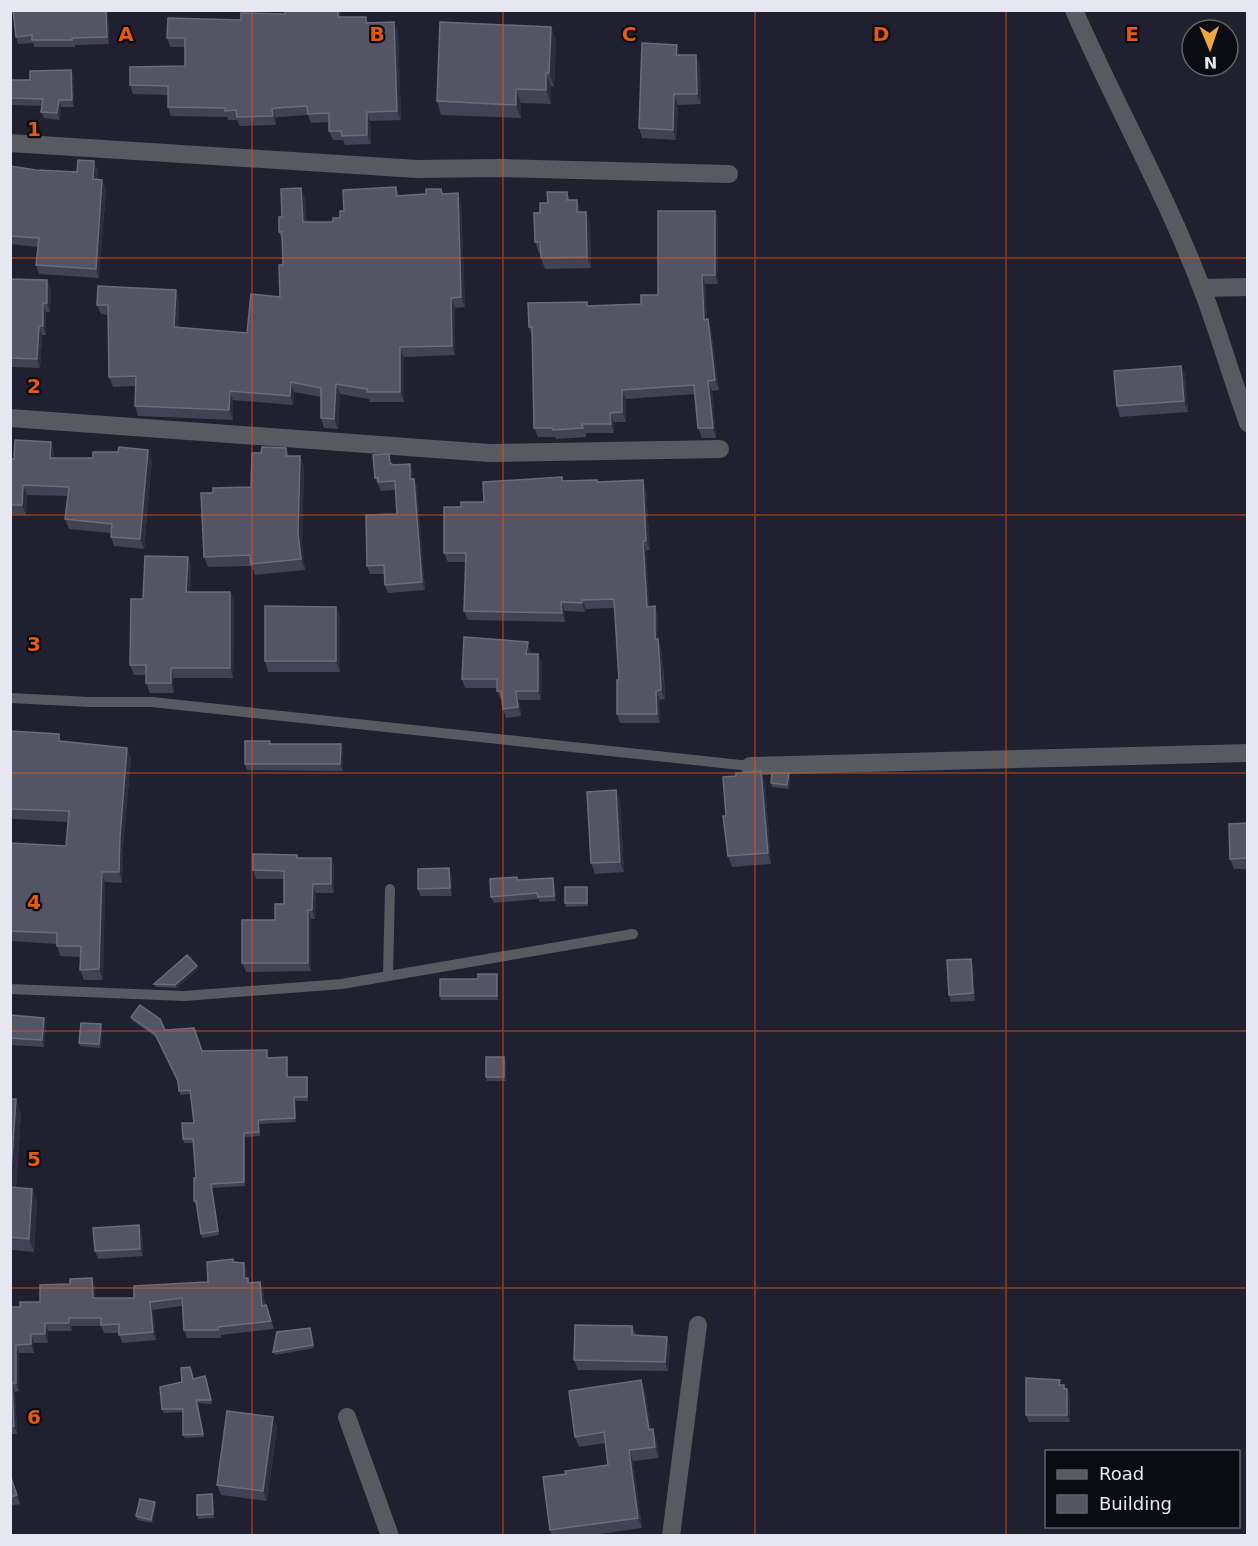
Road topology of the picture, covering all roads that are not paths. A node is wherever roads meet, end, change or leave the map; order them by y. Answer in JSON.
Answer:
{"nodes":[{"id":1,"x":1074,"y":10,"type":"edge"},
{"id":2,"x":10,"y":142,"type":"edge"},
{"id":3,"x":729,"y":174,"type":"dead end"},
{"id":4,"x":1248,"y":286,"type":"edge"},
{"id":5,"x":1202,"y":288,"type":"junction"},
{"id":6,"x":10,"y":418,"type":"edge"},
{"id":7,"x":1248,"y":423,"type":"edge"},
{"id":8,"x":720,"y":449,"type":"dead end"},
{"id":9,"x":10,"y":698,"type":"edge"},
{"id":10,"x":1248,"y":753,"type":"edge"},
{"id":11,"x":750,"y":766,"type":"joint"},
{"id":12,"x":390,"y":889,"type":"dead end"},
{"id":13,"x":633,"y":934,"type":"dead end"},
{"id":14,"x":388,"y":975,"type":"junction"},
{"id":15,"x":10,"y":989,"type":"edge"},
{"id":16,"x":698,"y":1326,"type":"dead end"},
{"id":17,"x":347,"y":1417,"type":"dead end"},
{"id":18,"x":390,"y":1536,"type":"edge"},
{"id":19,"x":671,"y":1536,"type":"edge"}],
"edges":[{"from":1,"to":5,"type":"street"},
{"from":2,"to":3,"type":"street"},
{"from":4,"to":5,"type":"street"},
{"from":5,"to":7,"type":"street"},
{"from":6,"to":8,"type":"street"},
{"from":9,"to":11,"type":"lane"},
{"from":10,"to":11,"type":"street"},
{"from":12,"to":14,"type":"lane"},
{"from":13,"to":14,"type":"lane"},
{"from":14,"to":15,"type":"lane"},
{"from":16,"to":19,"type":"street"},
{"from":17,"to":18,"type":"street"}]}
